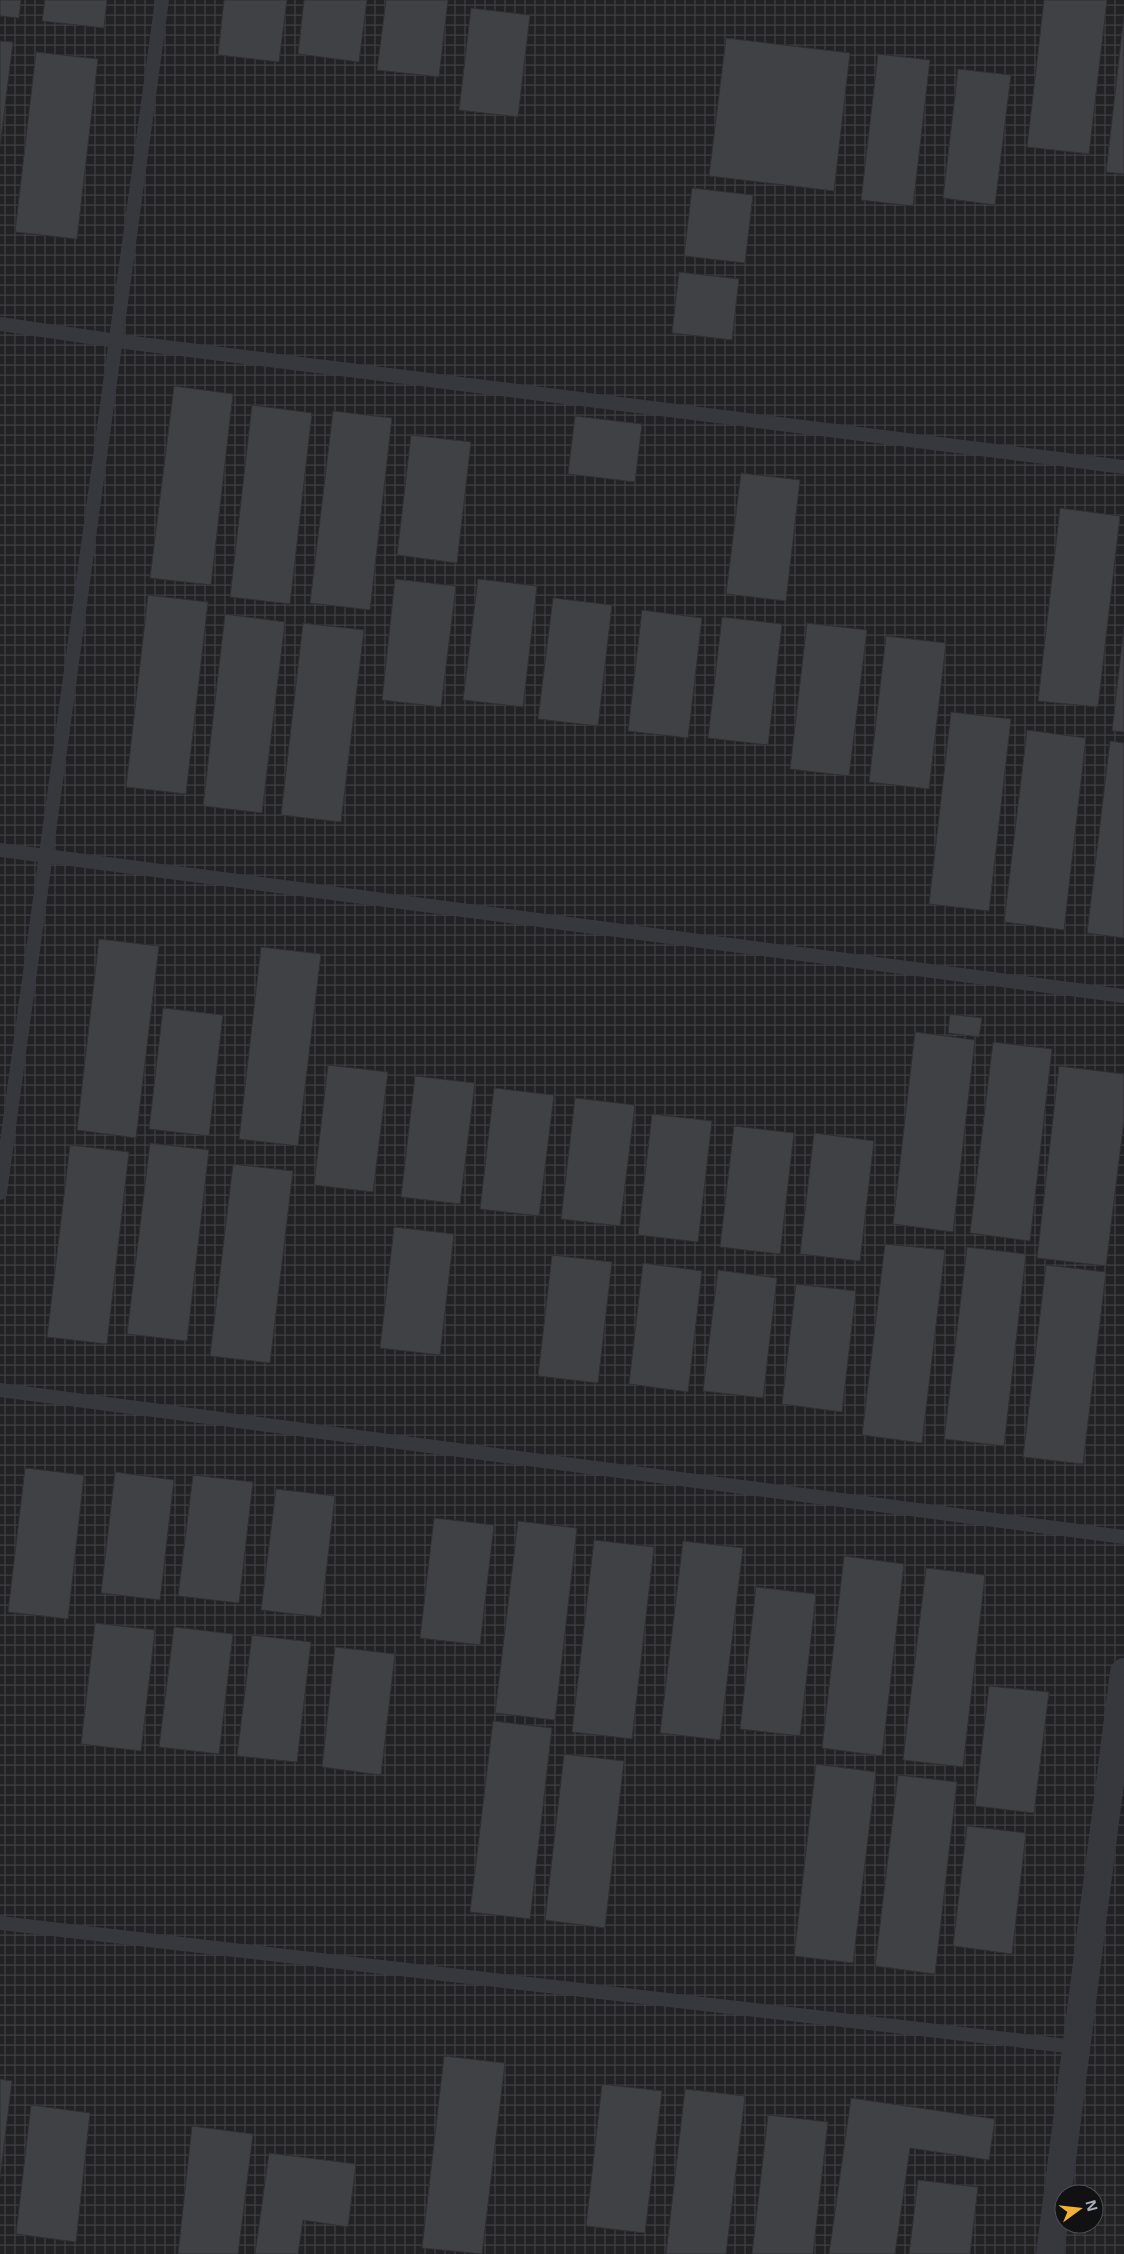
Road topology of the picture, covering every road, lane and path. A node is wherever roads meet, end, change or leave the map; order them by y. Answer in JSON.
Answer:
{"nodes":[{"id":1,"x":162,"y":0,"type":"edge"},
{"id":2,"x":0,"y":324,"type":"edge"},
{"id":3,"x":117,"y":341,"type":"junction"},
{"id":4,"x":1124,"y":467,"type":"edge"},
{"id":5,"x":0,"y":850,"type":"edge"},
{"id":6,"x":46,"y":856,"type":"junction"},
{"id":7,"x":1124,"y":996,"type":"edge"},
{"id":8,"x":0,"y":1193,"type":"edge"},
{"id":9,"x":0,"y":1390,"type":"edge"},
{"id":10,"x":1124,"y":1537,"type":"edge"},
{"id":11,"x":1124,"y":1672,"type":"edge"},
{"id":12,"x":0,"y":1923,"type":"edge"},
{"id":13,"x":1076,"y":2047,"type":"junction"},
{"id":14,"x":1050,"y":2254,"type":"edge"}],
"edges":[{"from":1,"to":3,"type":"lane"},
{"from":2,"to":3,"type":"lane"},
{"from":3,"to":4,"type":"lane"},
{"from":3,"to":6,"type":"lane"},
{"from":5,"to":6,"type":"lane"},
{"from":6,"to":7,"type":"lane"},
{"from":6,"to":8,"type":"lane"},
{"from":9,"to":10,"type":"lane"},
{"from":11,"to":13,"type":"street"},
{"from":12,"to":13,"type":"lane"},
{"from":13,"to":14,"type":"street"}]}
